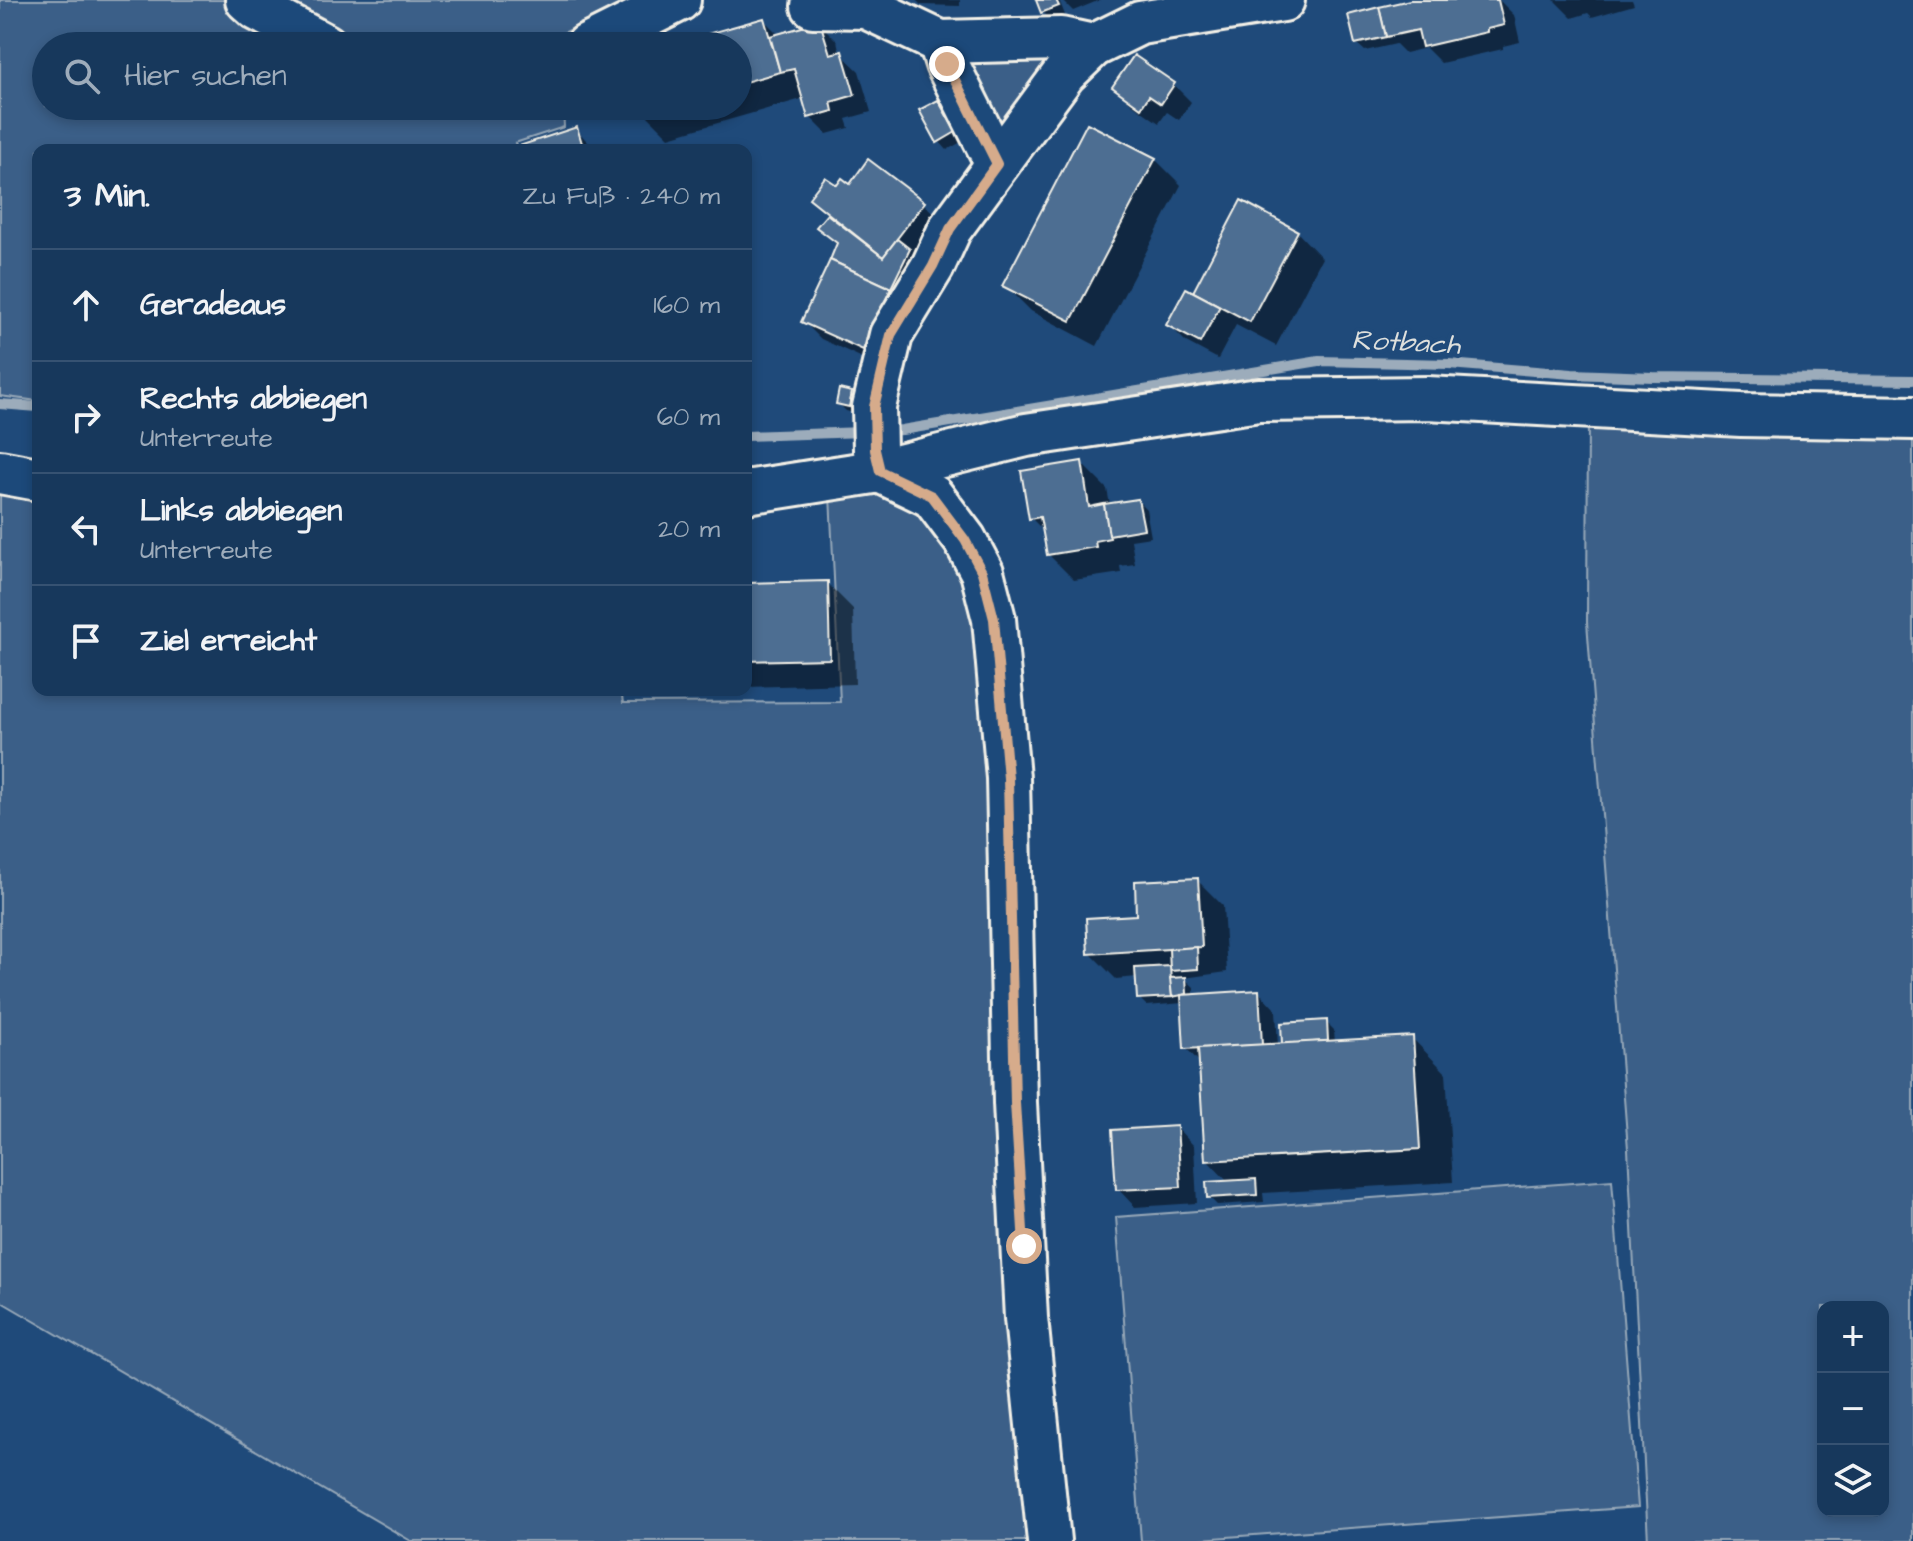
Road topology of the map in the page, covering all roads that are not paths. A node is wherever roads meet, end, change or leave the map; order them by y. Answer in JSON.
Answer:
{"nodes":[{"id":1,"x":247,"y":0,"type":"edge"},
{"id":2,"x":679,"y":0,"type":"edge"},
{"id":3,"x":1266,"y":2,"type":"edge"},
{"id":4,"x":813,"y":6,"type":"dead end"},
{"id":5,"x":1138,"y":12,"type":"edge"},
{"id":6,"x":300,"y":32,"type":"edge"},
{"id":7,"x":615,"y":32,"type":"edge"},
{"id":8,"x":940,"y":42,"type":"junction"},
{"id":9,"x":1093,"y":46,"type":"junction"},
{"id":10,"x":997,"y":164,"type":"junction"},
{"id":11,"x":1913,"y":418,"type":"edge"},
{"id":12,"x":878,"y":460,"type":"junction"},
{"id":13,"x":0,"y":472,"type":"edge"},
{"id":14,"x":32,"y":478,"type":"edge"},
{"id":15,"x":752,"y":491,"type":"edge"},
{"id":16,"x":1049,"y":1541,"type":"edge"}],
"edges":[{"from":1,"to":6,"type":"street"},
{"from":2,"to":7,"type":"street"},
{"from":3,"to":5,"type":"street"},
{"from":4,"to":8,"type":"street"},
{"from":5,"to":9,"type":"street"},
{"from":8,"to":9,"type":"street"},
{"from":8,"to":10,"type":"street"},
{"from":9,"to":10,"type":"street"},
{"from":10,"to":12,"type":"street"},
{"from":11,"to":12,"type":"street"},
{"from":12,"to":15,"type":"street"},
{"from":12,"to":16,"type":"street"},
{"from":13,"to":14,"type":"street"}]}
